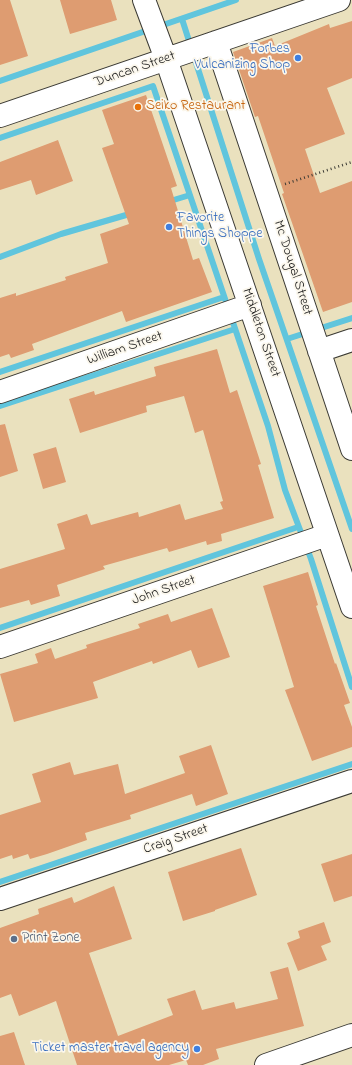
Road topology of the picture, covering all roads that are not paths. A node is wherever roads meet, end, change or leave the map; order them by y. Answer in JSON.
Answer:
{"nodes":[{"id":1,"x":339,"y":0,"type":"edge"},
{"id":2,"x":147,"y":8,"type":"edge"},
{"id":3,"x":216,"y":42,"type":"junction"},
{"id":4,"x":166,"y":59,"type":"junction"},
{"id":5,"x":0,"y":116,"type":"edge"},
{"id":6,"x":250,"y":305,"type":"junction"},
{"id":7,"x":315,"y":339,"type":"junction"},
{"id":8,"x":352,"y":340,"type":"edge"},
{"id":9,"x":0,"y":392,"type":"edge"},
{"id":10,"x":352,"y":449,"type":"edge"},
{"id":11,"x":323,"y":536,"type":"junction"},
{"id":12,"x":352,"y":607,"type":"edge"},
{"id":13,"x":0,"y":647,"type":"edge"},
{"id":14,"x":352,"y":781,"type":"edge"},
{"id":15,"x":0,"y":899,"type":"edge"},
{"id":16,"x":352,"y":1035,"type":"edge"},
{"id":17,"x":266,"y":1065,"type":"edge"}],
"edges":[{"from":1,"to":3,"type":"street","name":"Duncan Street"},
{"from":2,"to":4,"type":"street","name":"Middleton Street"},
{"from":3,"to":4,"type":"street","name":"Duncan Street"},
{"from":3,"to":7,"type":"street","name":"Mc Dougal Street"},
{"from":4,"to":5,"type":"street","name":"Duncan Street"},
{"from":4,"to":6,"type":"street","name":"Middleton Street"},
{"from":6,"to":9,"type":"street","name":"William Street"},
{"from":6,"to":11,"type":"street","name":"Middleton Street"},
{"from":7,"to":8,"type":"street"},
{"from":7,"to":10,"type":"street","name":"Mc Dougal Street"},
{"from":11,"to":12,"type":"street","name":"Middleton Street"},
{"from":11,"to":13,"type":"street","name":"John Street"},
{"from":14,"to":15,"type":"street","name":"Craig Street"},
{"from":16,"to":17,"type":"street"}]}
